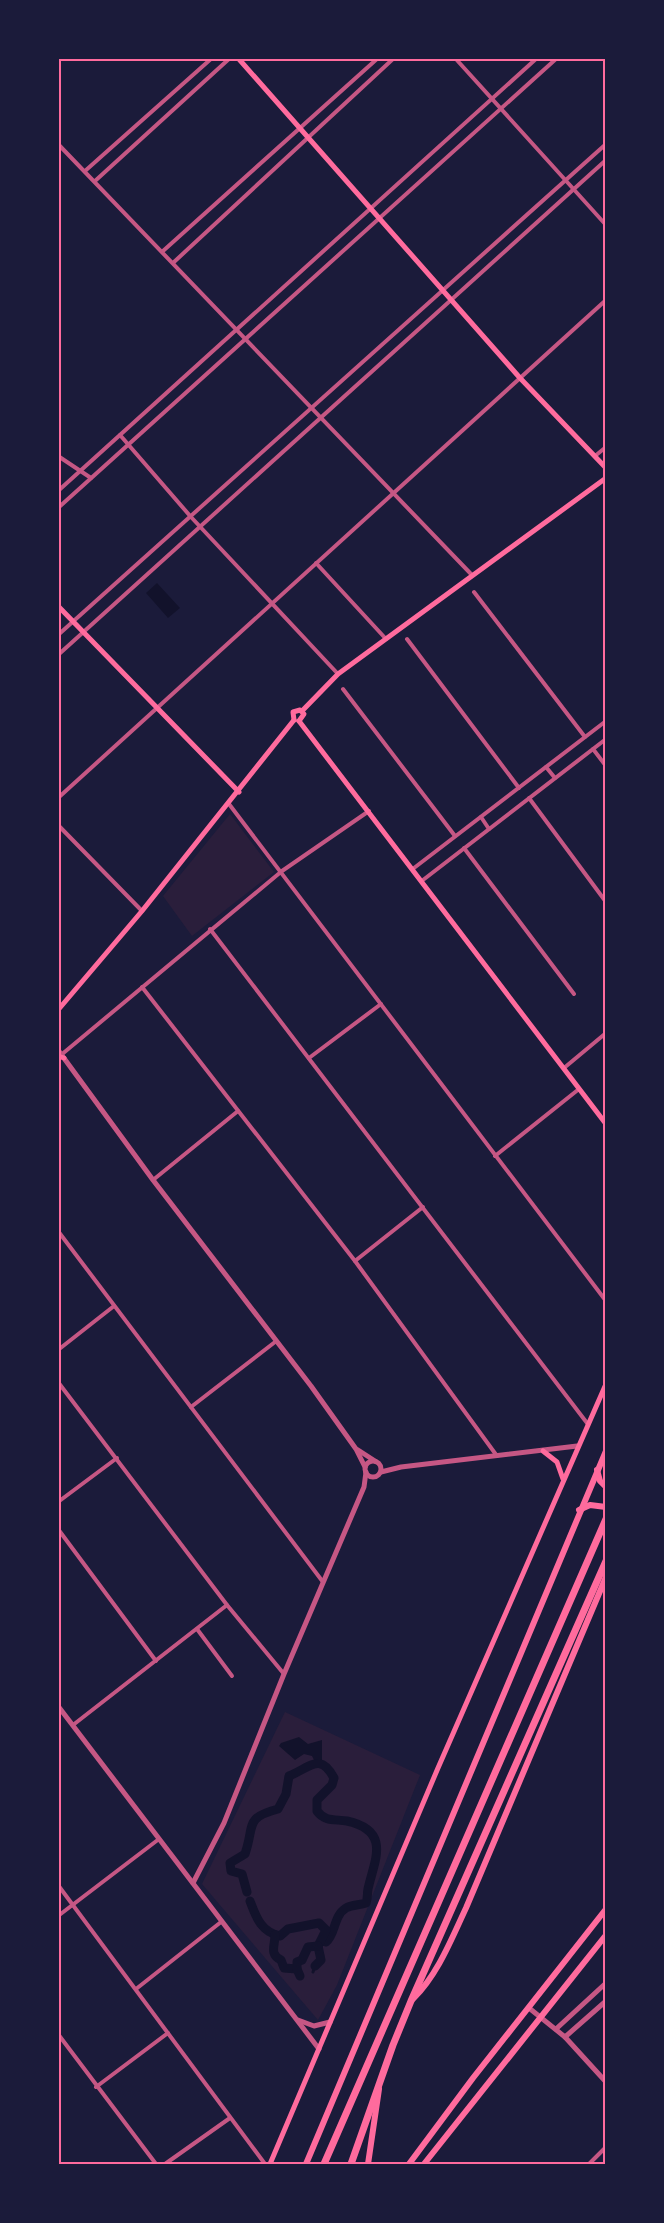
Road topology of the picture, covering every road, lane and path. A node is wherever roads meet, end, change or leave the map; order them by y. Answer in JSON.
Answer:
{"nodes":[{"id":1,"x":212,"y":58,"type":"edge"},
{"id":2,"x":230,"y":58,"type":"edge"},
{"id":3,"x":238,"y":58,"type":"edge"},
{"id":4,"x":378,"y":58,"type":"edge"},
{"id":5,"x":394,"y":58,"type":"edge"},
{"id":6,"x":455,"y":58,"type":"edge"},
{"id":7,"x":537,"y":58,"type":"edge"},
{"id":8,"x":557,"y":58,"type":"edge"},
{"id":9,"x":493,"y":100,"type":"junction"},
{"id":10,"x":501,"y":109,"type":"junction"},
{"id":11,"x":299,"y":128,"type":"junction"},
{"id":12,"x":307,"y":137,"type":"junction"},
{"id":13,"x":58,"y":144,"type":"edge"},
{"id":14,"x":606,"y":144,"type":"edge"},
{"id":15,"x":606,"y":160,"type":"edge"},
{"id":16,"x":85,"y":171,"type":"junction"},
{"id":17,"x":95,"y":181,"type":"junction"},
{"id":18,"x":564,"y":181,"type":"junction"},
{"id":19,"x":572,"y":190,"type":"junction"},
{"id":20,"x":371,"y":208,"type":"junction"},
{"id":21,"x":379,"y":218,"type":"junction"},
{"id":22,"x":606,"y":225,"type":"edge"},
{"id":23,"x":163,"y":251,"type":"junction"},
{"id":24,"x":174,"y":262,"type":"junction"},
{"id":25,"x":445,"y":292,"type":"junction"},
{"id":26,"x":453,"y":300,"type":"junction"},
{"id":27,"x":606,"y":300,"type":"edge"},
{"id":28,"x":237,"y":328,"type":"junction"},
{"id":29,"x":247,"y":339,"type":"junction"},
{"id":30,"x":520,"y":378,"type":"junction"},
{"id":31,"x":312,"y":410,"type":"junction"},
{"id":32,"x":320,"y":418,"type":"junction"},
{"id":33,"x":120,"y":435,"type":"junction"},
{"id":34,"x":129,"y":445,"type":"junction"},
{"id":35,"x":606,"y":447,"type":"edge"},
{"id":36,"x":58,"y":456,"type":"edge"},
{"id":37,"x":594,"y":457,"type":"junction"},
{"id":38,"x":606,"y":468,"type":"edge"},
{"id":39,"x":81,"y":471,"type":"junction"},
{"id":40,"x":91,"y":478,"type":"junction"},
{"id":41,"x":606,"y":478,"type":"edge"},
{"id":42,"x":58,"y":491,"type":"edge"},
{"id":43,"x":394,"y":493,"type":"junction"},
{"id":44,"x":58,"y":508,"type":"edge"},
{"id":45,"x":191,"y":517,"type":"junction"},
{"id":46,"x":201,"y":528,"type":"junction"},
{"id":47,"x":316,"y":563,"type":"junction"},
{"id":48,"x":471,"y":574,"type":"junction"},
{"id":49,"x":474,"y":592,"type":"dead end"},
{"id":50,"x":273,"y":602,"type":"junction"},
{"id":51,"x":58,"y":606,"type":"edge"},
{"id":52,"x":74,"y":622,"type":"junction"},
{"id":53,"x":84,"y":632,"type":"junction"},
{"id":54,"x":58,"y":635,"type":"edge"},
{"id":55,"x":386,"y":639,"type":"junction"},
{"id":56,"x":407,"y":639,"type":"dead end"},
{"id":57,"x":58,"y":655,"type":"edge"},
{"id":58,"x":338,"y":674,"type":"junction"},
{"id":59,"x":343,"y":690,"type":"dead end"},
{"id":60,"x":158,"y":708,"type":"junction"},
{"id":61,"x":302,"y":711,"type":"junction"},
{"id":62,"x":297,"y":720,"type":"junction"},
{"id":63,"x":606,"y":721,"type":"edge"},
{"id":64,"x":585,"y":737,"type":"junction"},
{"id":65,"x":606,"y":739,"type":"edge"},
{"id":66,"x":592,"y":749,"type":"junction"},
{"id":67,"x":606,"y":766,"type":"edge"},
{"id":68,"x":546,"y":767,"type":"junction"},
{"id":69,"x":555,"y":778,"type":"junction"},
{"id":70,"x":519,"y":788,"type":"junction"},
{"id":71,"x":239,"y":792,"type":"junction"},
{"id":72,"x":58,"y":798,"type":"edge"},
{"id":73,"x":529,"y":798,"type":"junction"},
{"id":74,"x":229,"y":804,"type":"junction"},
{"id":75,"x":369,"y":811,"type":"junction"},
{"id":76,"x":481,"y":817,"type":"junction"},
{"id":77,"x":58,"y":825,"type":"edge"},
{"id":78,"x":489,"y":829,"type":"junction"},
{"id":79,"x":455,"y":836,"type":"junction"},
{"id":80,"x":464,"y":848,"type":"junction"},
{"id":81,"x":414,"y":868,"type":"junction"},
{"id":82,"x":282,"y":871,"type":"junction"},
{"id":83,"x":423,"y":880,"type":"junction"},
{"id":84,"x":606,"y":902,"type":"edge"},
{"id":85,"x":142,"y":911,"type":"junction"},
{"id":86,"x":210,"y":929,"type":"junction"},
{"id":87,"x":142,"y":987,"type":"junction"},
{"id":88,"x":574,"y":994,"type":"dead end"},
{"id":89,"x":381,"y":1004,"type":"junction"},
{"id":90,"x":59,"y":1010,"type":"edge"},
{"id":91,"x":606,"y":1033,"type":"edge"},
{"id":92,"x":60,"y":1054,"type":"edge"},
{"id":93,"x":309,"y":1058,"type":"junction"},
{"id":94,"x":564,"y":1068,"type":"junction"},
{"id":95,"x":579,"y":1089,"type":"junction"},
{"id":96,"x":238,"y":1111,"type":"junction"},
{"id":97,"x":606,"y":1124,"type":"edge"},
{"id":98,"x":495,"y":1156,"type":"junction"},
{"id":99,"x":153,"y":1180,"type":"junction"},
{"id":100,"x":423,"y":1208,"type":"junction"},
{"id":101,"x":58,"y":1231,"type":"edge"},
{"id":102,"x":355,"y":1261,"type":"junction"},
{"id":103,"x":606,"y":1302,"type":"edge"},
{"id":104,"x":114,"y":1306,"type":"junction"},
{"id":105,"x":275,"y":1342,"type":"junction"},
{"id":106,"x":58,"y":1350,"type":"edge"},
{"id":107,"x":58,"y":1382,"type":"edge"},
{"id":108,"x":606,"y":1384,"type":"edge"},
{"id":109,"x":191,"y":1407,"type":"junction"},
{"id":110,"x":587,"y":1423,"type":"junction"},
{"id":111,"x":577,"y":1446,"type":"junction"},
{"id":112,"x":356,"y":1449,"type":"junction"},
{"id":113,"x":543,"y":1451,"type":"junction"},
{"id":114,"x":606,"y":1451,"type":"edge"},
{"id":115,"x":497,"y":1456,"type":"junction"},
{"id":116,"x":117,"y":1458,"type":"junction"},
{"id":117,"x":378,"y":1463,"type":"junction"},
{"id":118,"x":401,"y":1467,"type":"junction"},
{"id":119,"x":366,"y":1470,"type":"junction"},
{"id":120,"x":597,"y":1470,"type":"junction"},
{"id":121,"x":381,"y":1472,"type":"junction"},
{"id":122,"x":374,"y":1477,"type":"junction"},
{"id":123,"x":563,"y":1479,"type":"junction"},
{"id":124,"x":364,"y":1487,"type":"junction"},
{"id":125,"x":606,"y":1487,"type":"edge"},
{"id":126,"x":58,"y":1502,"type":"edge"},
{"id":127,"x":606,"y":1507,"type":"edge"},
{"id":128,"x":579,"y":1510,"type":"junction"},
{"id":129,"x":606,"y":1519,"type":"edge"},
{"id":130,"x":58,"y":1529,"type":"edge"},
{"id":131,"x":606,"y":1561,"type":"edge"},
{"id":132,"x":606,"y":1577,"type":"edge"},
{"id":133,"x":324,"y":1582,"type":"junction"},
{"id":134,"x":227,"y":1605,"type":"junction"},
{"id":135,"x":197,"y":1629,"type":"junction"},
{"id":136,"x":156,"y":1660,"type":"junction"},
{"id":137,"x":284,"y":1674,"type":"junction"},
{"id":138,"x":232,"y":1676,"type":"dead end"},
{"id":139,"x":58,"y":1706,"type":"edge"},
{"id":140,"x":73,"y":1725,"type":"junction"},
{"id":141,"x":159,"y":1839,"type":"junction"},
{"id":142,"x":193,"y":1883,"type":"junction"},
{"id":143,"x":58,"y":1885,"type":"edge"},
{"id":144,"x":73,"y":1905,"type":"junction"},
{"id":145,"x":606,"y":1908,"type":"edge"},
{"id":146,"x":58,"y":1916,"type":"edge"},
{"id":147,"x":221,"y":1922,"type":"junction"},
{"id":148,"x":606,"y":1935,"type":"edge"},
{"id":149,"x":606,"y":1983,"type":"edge"},
{"id":150,"x":136,"y":1989,"type":"junction"},
{"id":151,"x":411,"y":2001,"type":"junction"},
{"id":152,"x":606,"y":2001,"type":"edge"},
{"id":153,"x":529,"y":2008,"type":"junction"},
{"id":154,"x":540,"y":2016,"type":"junction"},
{"id":155,"x":297,"y":2019,"type":"junction"},
{"id":156,"x":330,"y":2022,"type":"junction"},
{"id":157,"x":556,"y":2029,"type":"junction"},
{"id":158,"x":168,"y":2033,"type":"junction"},
{"id":159,"x":58,"y":2034,"type":"edge"},
{"id":160,"x":565,"y":2037,"type":"junction"},
{"id":161,"x":63,"y":2041,"type":"junction"},
{"id":162,"x":58,"y":2044,"type":"edge"},
{"id":163,"x":319,"y":2049,"type":"junction"},
{"id":164,"x":606,"y":2082,"type":"edge"},
{"id":165,"x":379,"y":2086,"type":"junction"},
{"id":166,"x":96,"y":2087,"type":"junction"},
{"id":167,"x":230,"y":2118,"type":"junction"},
{"id":168,"x":606,"y":2147,"type":"edge"},
{"id":169,"x":156,"y":2164,"type":"edge"},
{"id":170,"x":165,"y":2164,"type":"edge"},
{"id":171,"x":265,"y":2164,"type":"edge"},
{"id":172,"x":270,"y":2164,"type":"edge"},
{"id":173,"x":306,"y":2164,"type":"edge"},
{"id":174,"x":324,"y":2164,"type":"edge"},
{"id":175,"x":351,"y":2164,"type":"edge"},
{"id":176,"x":368,"y":2164,"type":"edge"},
{"id":177,"x":409,"y":2164,"type":"edge"},
{"id":178,"x":424,"y":2164,"type":"edge"},
{"id":179,"x":589,"y":2164,"type":"edge"}],
"edges":[{"from":1,"to":16,"type":"street"},
{"from":2,"to":17,"type":"street"},
{"from":3,"to":11,"type":"main road"},
{"from":4,"to":11,"type":"street"},
{"from":5,"to":12,"type":"street"},
{"from":6,"to":9,"type":"street"},
{"from":7,"to":9,"type":"street"},
{"from":8,"to":10,"type":"street"},
{"from":9,"to":10,"type":"street"},
{"from":9,"to":20,"type":"street"},
{"from":10,"to":18,"type":"street"},
{"from":10,"to":21,"type":"street"},
{"from":11,"to":12,"type":"main road"},
{"from":11,"to":23,"type":"street"},
{"from":12,"to":20,"type":"main road"},
{"from":12,"to":24,"type":"street"},
{"from":13,"to":16,"type":"street"},
{"from":14,"to":18,"type":"street"},
{"from":15,"to":19,"type":"street"},
{"from":16,"to":17,"type":"street"},
{"from":17,"to":23,"type":"street"},
{"from":18,"to":19,"type":"street"},
{"from":18,"to":25,"type":"street"},
{"from":19,"to":22,"type":"street"},
{"from":19,"to":26,"type":"street"},
{"from":20,"to":21,"type":"main road"},
{"from":20,"to":28,"type":"street"},
{"from":21,"to":25,"type":"main road"},
{"from":21,"to":29,"type":"street"},
{"from":23,"to":24,"type":"street"},
{"from":24,"to":28,"type":"street"},
{"from":25,"to":26,"type":"main road"},
{"from":25,"to":31,"type":"street"},
{"from":26,"to":30,"type":"main road"},
{"from":26,"to":32,"type":"street"},
{"from":27,"to":30,"type":"street"},
{"from":28,"to":29,"type":"street"},
{"from":28,"to":33,"type":"street"},
{"from":29,"to":31,"type":"street"},
{"from":29,"to":34,"type":"street"},
{"from":30,"to":37,"type":"main road"},
{"from":30,"to":43,"type":"street"},
{"from":31,"to":32,"type":"street"},
{"from":31,"to":45,"type":"street"},
{"from":32,"to":43,"type":"street"},
{"from":32,"to":46,"type":"street"},
{"from":33,"to":34,"type":"street"},
{"from":33,"to":39,"type":"street"},
{"from":34,"to":40,"type":"street"},
{"from":34,"to":45,"type":"street"},
{"from":35,"to":37,"type":"street"},
{"from":36,"to":39,"type":"street"},
{"from":37,"to":38,"type":"main road"},
{"from":39,"to":40,"type":"street"},
{"from":39,"to":42,"type":"street"},
{"from":40,"to":44,"type":"street"},
{"from":41,"to":48,"type":"main road"},
{"from":43,"to":47,"type":"street"},
{"from":43,"to":48,"type":"street"},
{"from":45,"to":46,"type":"street"},
{"from":45,"to":52,"type":"street"},
{"from":46,"to":50,"type":"street"},
{"from":46,"to":53,"type":"street"},
{"from":47,"to":50,"type":"street"},
{"from":47,"to":55,"type":"street"},
{"from":48,"to":55,"type":"main road"},
{"from":49,"to":64,"type":"street"},
{"from":50,"to":58,"type":"street"},
{"from":50,"to":60,"type":"street"},
{"from":51,"to":52,"type":"main road"},
{"from":52,"to":53,"type":"main road"},
{"from":52,"to":54,"type":"street"},
{"from":53,"to":57,"type":"street"},
{"from":53,"to":60,"type":"main road"},
{"from":55,"to":58,"type":"main road"},
{"from":56,"to":70,"type":"street"},
{"from":58,"to":61,"type":"main road"},
{"from":59,"to":79,"type":"street"},
{"from":60,"to":71,"type":"main road"},
{"from":60,"to":72,"type":"street"},
{"from":61,"to":62,"type":"main road"},
{"from":61,"to":62,"type":"main road"},
{"from":62,"to":71,"type":"main road"},
{"from":62,"to":75,"type":"main road"},
{"from":63,"to":64,"type":"street"},
{"from":64,"to":68,"type":"street"},
{"from":65,"to":66,"type":"street"},
{"from":66,"to":67,"type":"street"},
{"from":66,"to":69,"type":"street"},
{"from":68,"to":69,"type":"street"},
{"from":68,"to":70,"type":"street"},
{"from":69,"to":73,"type":"street"},
{"from":70,"to":76,"type":"street"},
{"from":71,"to":74,"type":"main road"},
{"from":73,"to":78,"type":"street"},
{"from":73,"to":84,"type":"street"},
{"from":74,"to":82,"type":"street"},
{"from":74,"to":85,"type":"main road"},
{"from":75,"to":81,"type":"main road"},
{"from":75,"to":82,"type":"street"},
{"from":76,"to":78,"type":"street"},
{"from":76,"to":79,"type":"street"},
{"from":77,"to":85,"type":"street"},
{"from":78,"to":80,"type":"street"},
{"from":79,"to":81,"type":"street"},
{"from":80,"to":83,"type":"street"},
{"from":80,"to":88,"type":"street"},
{"from":81,"to":83,"type":"main road"},
{"from":82,"to":86,"type":"street"},
{"from":82,"to":89,"type":"street"},
{"from":83,"to":94,"type":"main road"},
{"from":85,"to":90,"type":"main road"},
{"from":86,"to":87,"type":"street"},
{"from":86,"to":93,"type":"street"},
{"from":87,"to":92,"type":"street"},
{"from":87,"to":96,"type":"street"},
{"from":89,"to":93,"type":"street"},
{"from":89,"to":98,"type":"street"},
{"from":91,"to":94,"type":"street"},
{"from":92,"to":99,"type":"street"},
{"from":93,"to":100,"type":"street"},
{"from":94,"to":95,"type":"main road"},
{"from":95,"to":97,"type":"main road"},
{"from":95,"to":98,"type":"street"},
{"from":96,"to":99,"type":"street"},
{"from":96,"to":102,"type":"street"},
{"from":98,"to":103,"type":"street"},
{"from":99,"to":105,"type":"street"},
{"from":100,"to":102,"type":"street"},
{"from":100,"to":110,"type":"street"},
{"from":101,"to":104,"type":"street"},
{"from":102,"to":115,"type":"street"},
{"from":104,"to":106,"type":"street"},
{"from":104,"to":109,"type":"street"},
{"from":105,"to":109,"type":"street"},
{"from":105,"to":112,"type":"street"},
{"from":107,"to":116,"type":"street"},
{"from":108,"to":110,"type":"main road"},
{"from":109,"to":133,"type":"street"},
{"from":110,"to":111,"type":"main road"},
{"from":111,"to":113,"type":"street"},
{"from":111,"to":123,"type":"main road"},
{"from":112,"to":117,"type":"street"},
{"from":112,"to":119,"type":"street"},
{"from":113,"to":115,"type":"street"},
{"from":113,"to":123,"type":"main road"},
{"from":114,"to":120,"type":"main road"},
{"from":115,"to":118,"type":"street"},
{"from":116,"to":126,"type":"street"},
{"from":116,"to":134,"type":"street"},
{"from":117,"to":118,"type":"street"},
{"from":117,"to":119,"type":"street"},
{"from":117,"to":121,"type":"street"},
{"from":118,"to":121,"type":"street"},
{"from":119,"to":122,"type":"street"},
{"from":119,"to":124,"type":"street"},
{"from":120,"to":125,"type":"main road"},
{"from":120,"to":128,"type":"main road"},
{"from":121,"to":122,"type":"street"},
{"from":122,"to":124,"type":"street"},
{"from":123,"to":156,"type":"main road"},
{"from":124,"to":133,"type":"street"},
{"from":127,"to":128,"type":"main road"},
{"from":128,"to":173,"type":"main road"},
{"from":129,"to":174,"type":"highway"},
{"from":130,"to":136,"type":"street"},
{"from":131,"to":151,"type":"highway"},
{"from":132,"to":151,"type":"main road"},
{"from":133,"to":137,"type":"street"},
{"from":134,"to":135,"type":"street"},
{"from":134,"to":137,"type":"street"},
{"from":135,"to":136,"type":"street"},
{"from":135,"to":138,"type":"street"},
{"from":136,"to":140,"type":"street"},
{"from":137,"to":142,"type":"street"},
{"from":139,"to":140,"type":"street"},
{"from":140,"to":141,"type":"street"},
{"from":141,"to":142,"type":"street"},
{"from":141,"to":144,"type":"street"},
{"from":142,"to":147,"type":"street"},
{"from":143,"to":144,"type":"street"},
{"from":144,"to":146,"type":"street"},
{"from":144,"to":150,"type":"street"},
{"from":145,"to":153,"type":"main road"},
{"from":147,"to":150,"type":"street"},
{"from":147,"to":155,"type":"street"},
{"from":148,"to":154,"type":"main road"},
{"from":149,"to":157,"type":"street"},
{"from":150,"to":158,"type":"street"},
{"from":151,"to":165,"type":"highway"},
{"from":152,"to":160,"type":"street"},
{"from":153,"to":154,"type":"street"},
{"from":153,"to":177,"type":"main road"},
{"from":154,"to":157,"type":"street"},
{"from":154,"to":178,"type":"main road"},
{"from":155,"to":156,"type":"street"},
{"from":155,"to":163,"type":"street"},
{"from":156,"to":163,"type":"main road"},
{"from":157,"to":160,"type":"street"},
{"from":158,"to":166,"type":"street"},
{"from":158,"to":167,"type":"street"},
{"from":159,"to":161,"type":"street"},
{"from":160,"to":164,"type":"street"},
{"from":161,"to":162,"type":"street"},
{"from":161,"to":166,"type":"street"},
{"from":163,"to":172,"type":"main road"},
{"from":165,"to":175,"type":"highway"},
{"from":165,"to":176,"type":"main road"},
{"from":166,"to":169,"type":"street"},
{"from":167,"to":170,"type":"street"},
{"from":167,"to":171,"type":"street"},
{"from":168,"to":179,"type":"street"}]}
